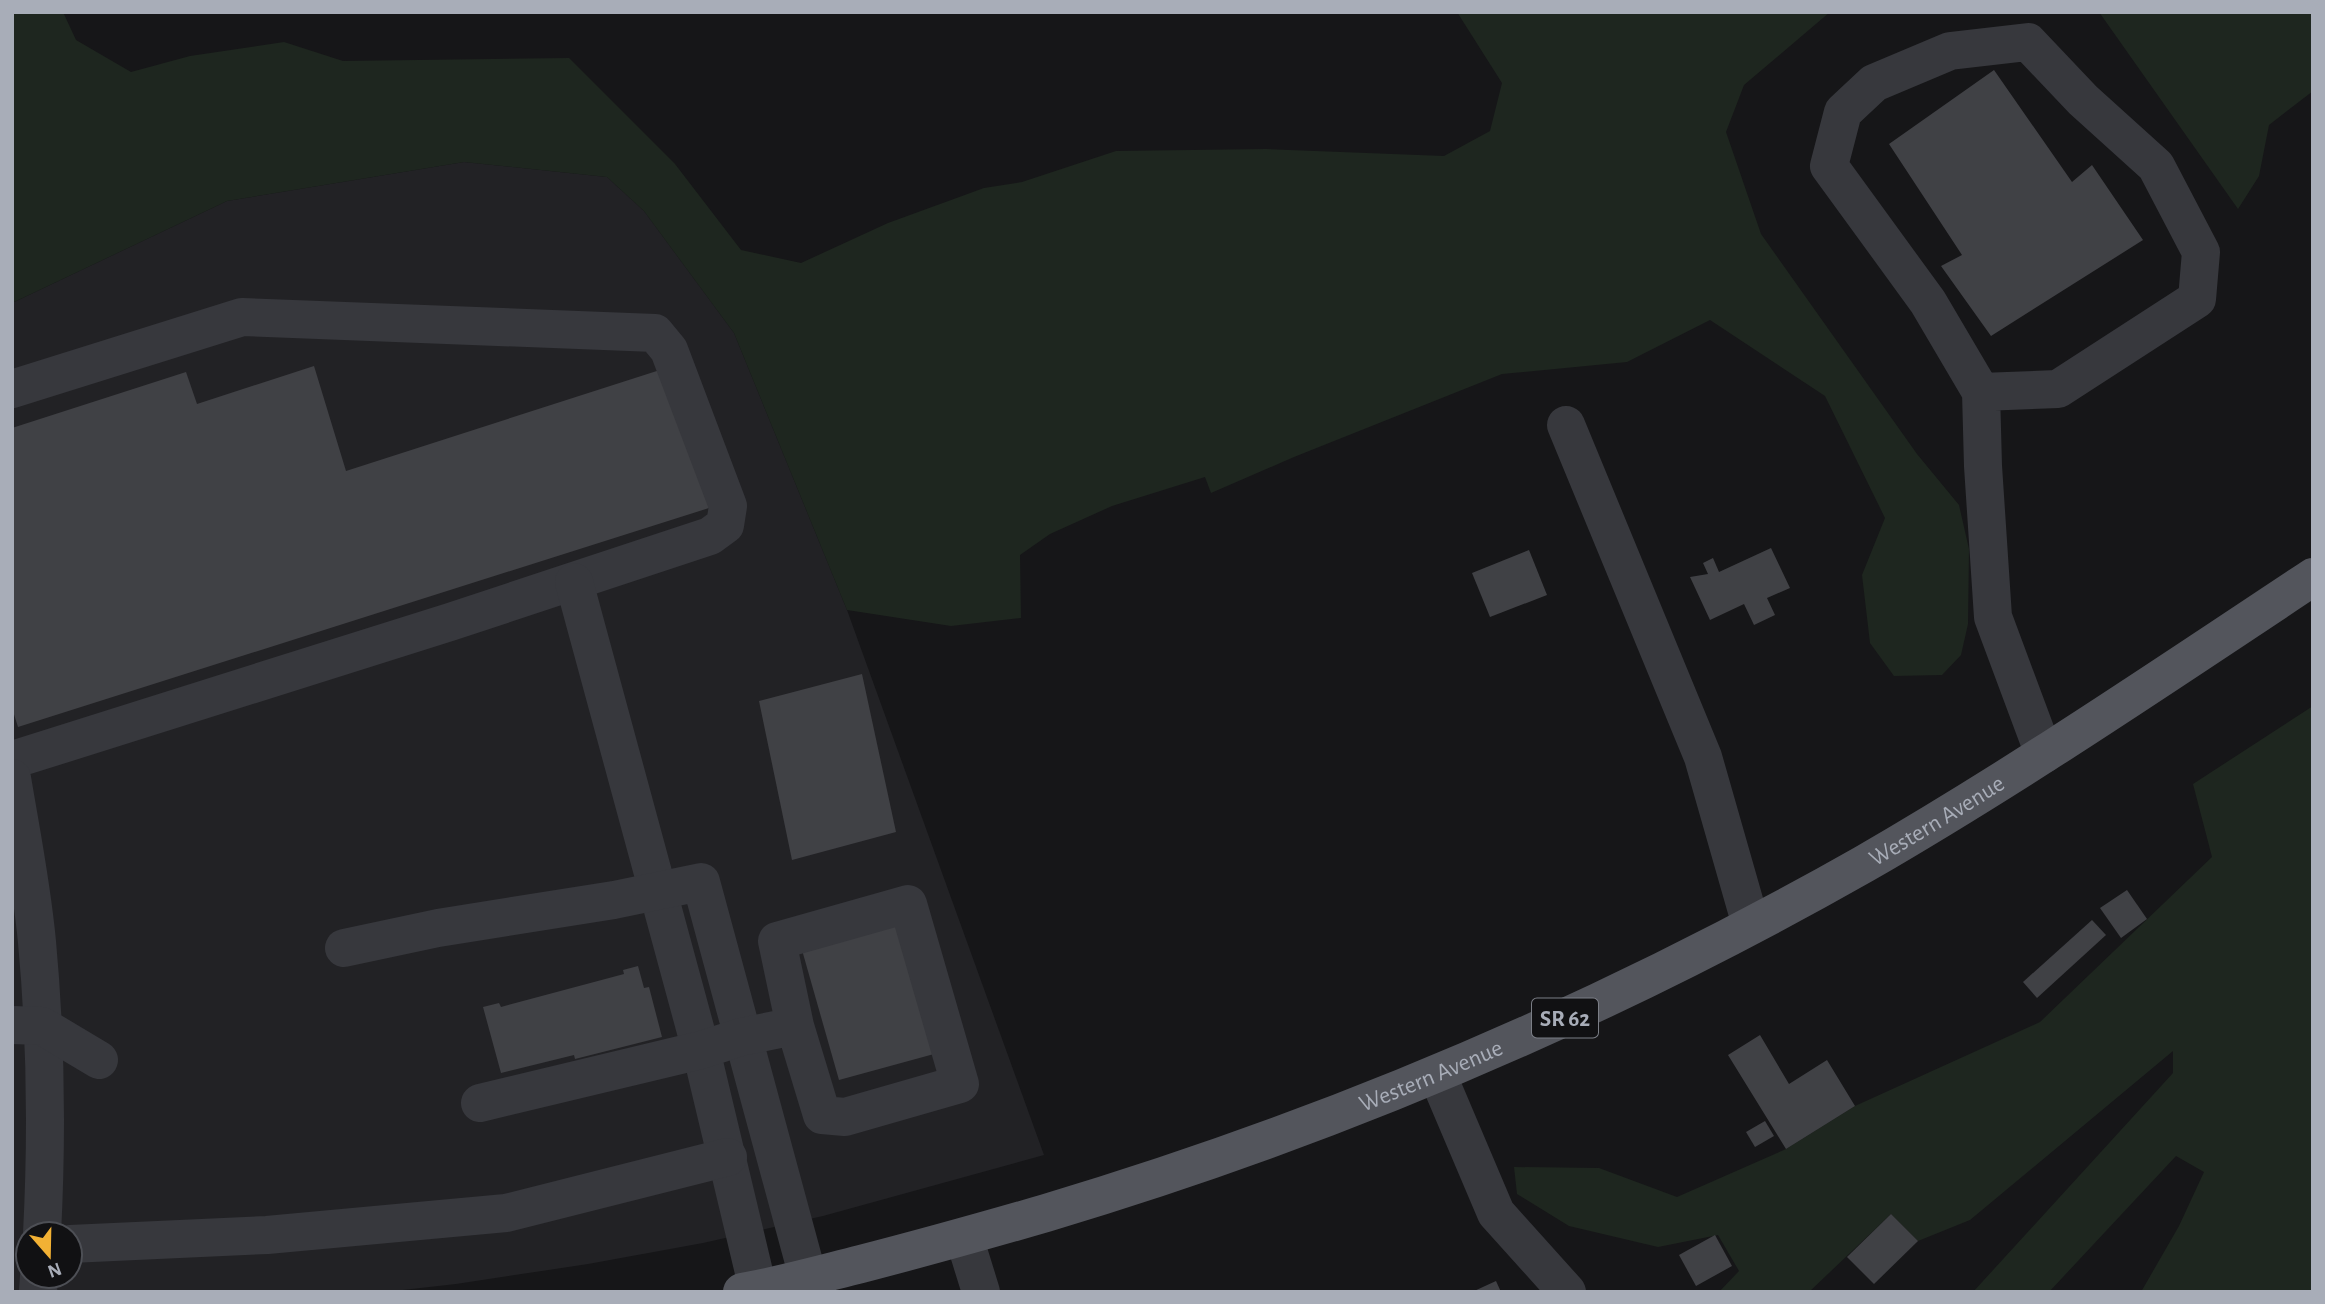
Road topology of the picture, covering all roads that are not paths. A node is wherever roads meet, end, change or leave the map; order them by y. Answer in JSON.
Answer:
{"nodes":[{"id":1,"x":12,"y":389,"type":"edge"},
{"id":2,"x":1981,"y":392,"type":"junction"},
{"id":3,"x":1566,"y":425,"type":"dead end"},
{"id":4,"x":2313,"y":577,"type":"edge"},
{"id":5,"x":574,"y":582,"type":"junction"},
{"id":6,"x":2043,"y":754,"type":"junction"},
{"id":7,"x":12,"y":760,"type":"edge"},
{"id":8,"x":12,"y":778,"type":"edge"},
{"id":9,"x":657,"y":891,"type":"junction"},
{"id":10,"x":1751,"y":925,"type":"junction"},
{"id":11,"x":344,"y":948,"type":"dead end"},
{"id":12,"x":27,"y":1026,"type":"edge"},
{"id":13,"x":795,"y":1026,"type":"junction"},
{"id":14,"x":741,"y":1037,"type":"junction"},
{"id":15,"x":701,"y":1050,"type":"junction"},
{"id":16,"x":99,"y":1060,"type":"dead end"},
{"id":17,"x":1437,"y":1074,"type":"junction"},
{"id":18,"x":480,"y":1103,"type":"dead end"},
{"id":19,"x":728,"y":1157,"type":"junction"},
{"id":20,"x":32,"y":1219,"type":"edge"},
{"id":21,"x":964,"y":1237,"type":"junction"},
{"id":22,"x":84,"y":1243,"type":"edge"},
{"id":23,"x":808,"y":1277,"type":"junction"},
{"id":24,"x":750,"y":1290,"type":"edge"},
{"id":25,"x":981,"y":1292,"type":"edge"},
{"id":26,"x":1567,"y":1292,"type":"edge"}],
"edges":[{"from":1,"to":5,"type":"lane"},
{"from":2,"to":2,"type":"lane"},
{"from":2,"to":6,"type":"lane"},
{"from":3,"to":10,"type":"lane"},
{"from":4,"to":6,"type":"main road","name":"Western Avenue","number":"SR 62"},
{"from":5,"to":7,"type":"lane"},
{"from":5,"to":9,"type":"lane"},
{"from":6,"to":10,"type":"main road","name":"Western Avenue","number":"SR 62"},
{"from":8,"to":12,"type":"lane"},
{"from":9,"to":11,"type":"lane"},
{"from":9,"to":14,"type":"lane"},
{"from":9,"to":15,"type":"lane"},
{"from":10,"to":17,"type":"main road","name":"Western Avenue","number":"SR 62"},
{"from":12,"to":16,"type":"lane"},
{"from":12,"to":20,"type":"lane"},
{"from":13,"to":13,"type":"lane"},
{"from":13,"to":14,"type":"lane"},
{"from":14,"to":15,"type":"lane"},
{"from":14,"to":23,"type":"lane"},
{"from":15,"to":18,"type":"lane"},
{"from":15,"to":19,"type":"lane"},
{"from":17,"to":21,"type":"main road","name":"Western Avenue","number":"SR 62"},
{"from":17,"to":26,"type":"lane"},
{"from":19,"to":22,"type":"lane"},
{"from":19,"to":24,"type":"lane"},
{"from":21,"to":23,"type":"main road","name":"Western Avenue","number":"SR 62"},
{"from":21,"to":25,"type":"lane"},
{"from":23,"to":24,"type":"main road","name":"Western Avenue","number":"SR 62"}]}
